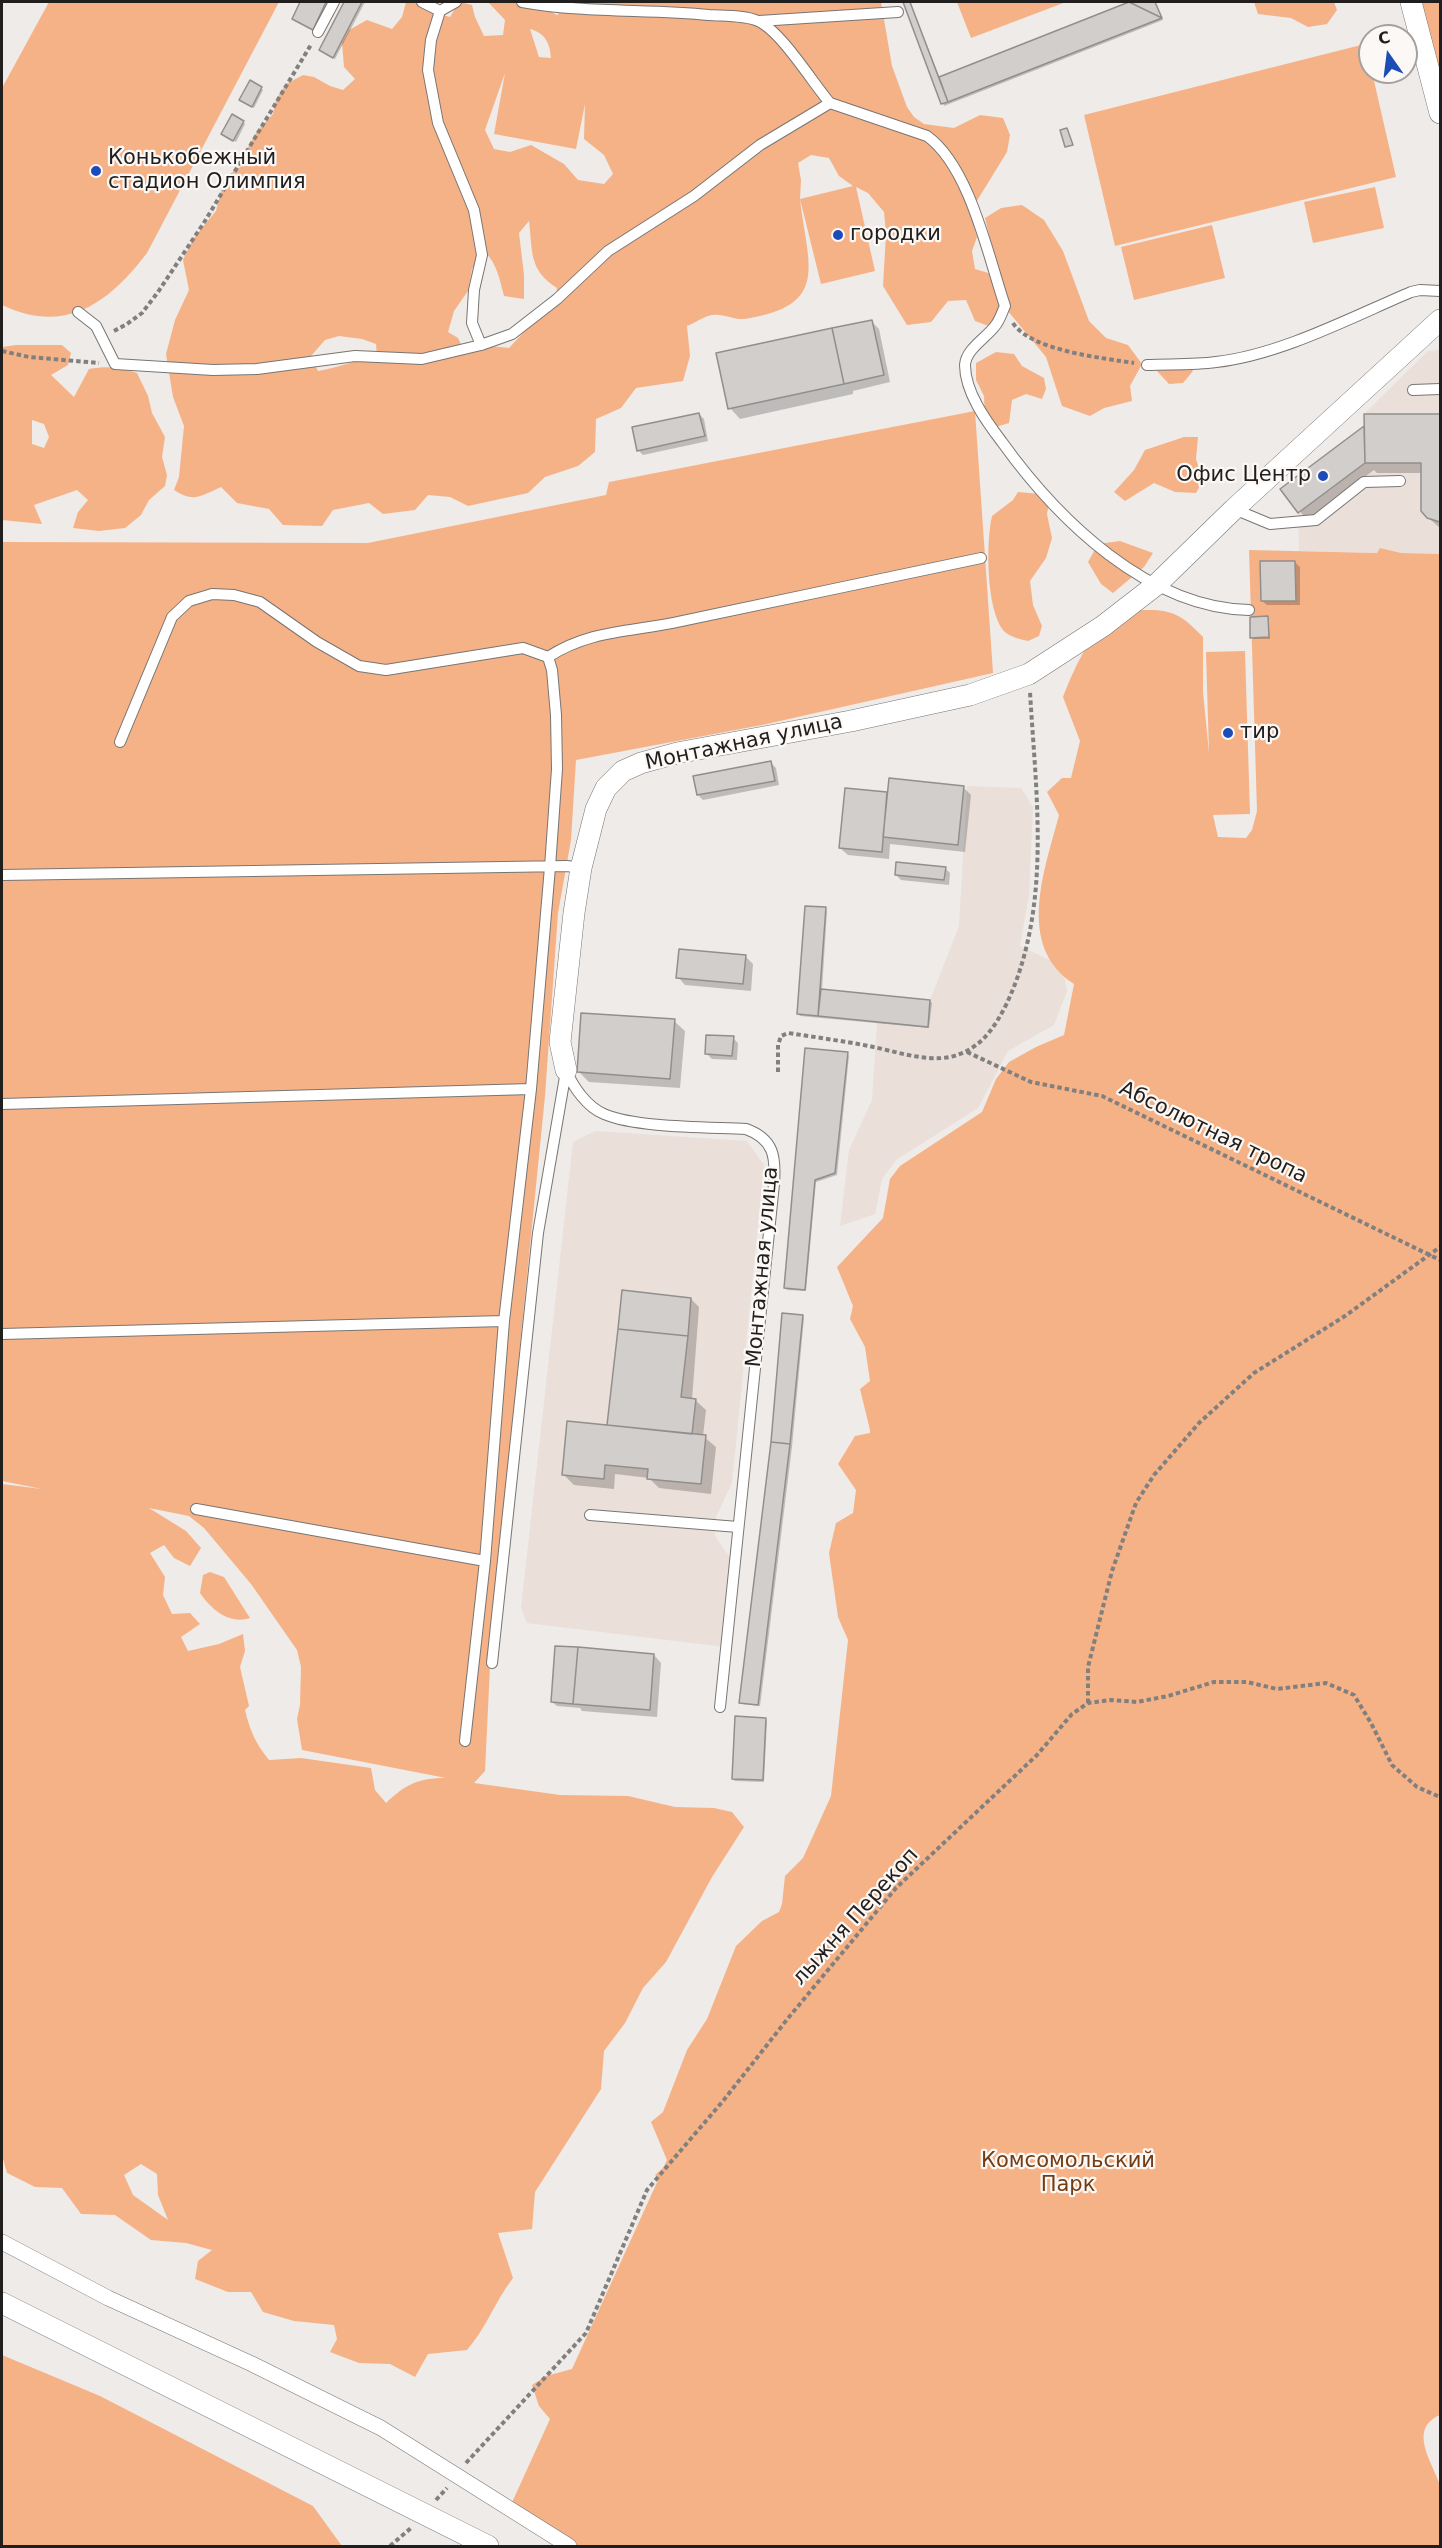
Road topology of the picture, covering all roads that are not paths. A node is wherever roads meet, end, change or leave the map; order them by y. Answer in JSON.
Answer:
{"nodes":[{"id":1,"x":333,"y":2,"type":"edge"},
{"id":2,"x":422,"y":2,"type":"edge"},
{"id":3,"x":456,"y":2,"type":"edge"},
{"id":4,"x":522,"y":2,"type":"edge"},
{"id":5,"x":1411,"y":2,"type":"edge"},
{"id":6,"x":556,"y":4,"type":"edge"},
{"id":7,"x":440,"y":11,"type":"junction"},
{"id":8,"x":898,"y":12,"type":"dead end"},
{"id":9,"x":759,"y":21,"type":"junction"},
{"id":10,"x":318,"y":32,"type":"road end"},
{"id":11,"x":830,"y":103,"type":"junction"},
{"id":12,"x":1440,"y":113,"type":"edge"},
{"id":13,"x":1440,"y":291,"type":"edge"},
{"id":14,"x":78,"y":312,"type":"dead end"},
{"id":15,"x":1440,"y":320,"type":"edge"},
{"id":16,"x":481,"y":345,"type":"junction"},
{"id":17,"x":1147,"y":365,"type":"road end"},
{"id":18,"x":1440,"y":389,"type":"edge"},
{"id":19,"x":1413,"y":390,"type":"dead end"},
{"id":20,"x":1401,"y":481,"type":"dead end"},
{"id":21,"x":1234,"y":510,"type":"junction"},
{"id":22,"x":981,"y":558,"type":"dead end"},
{"id":23,"x":1156,"y":585,"type":"junction"},
{"id":24,"x":1249,"y":610,"type":"dead end"},
{"id":25,"x":548,"y":657,"type":"junction"},
{"id":26,"x":120,"y":742,"type":"dead end"},
{"id":27,"x":550,"y":867,"type":"junction"},
{"id":28,"x":581,"y":868,"type":"junction"},
{"id":29,"x":2,"y":875,"type":"edge"},
{"id":30,"x":566,"y":1070,"type":"junction"},
{"id":31,"x":531,"y":1089,"type":"junction"},
{"id":32,"x":2,"y":1104,"type":"edge"},
{"id":33,"x":504,"y":1321,"type":"junction"},
{"id":34,"x":2,"y":1334,"type":"edge"},
{"id":35,"x":196,"y":1509,"type":"dead end"},
{"id":36,"x":590,"y":1515,"type":"dead end"},
{"id":37,"x":738,"y":1527,"type":"junction"},
{"id":38,"x":485,"y":1561,"type":"junction"},
{"id":39,"x":492,"y":1663,"type":"dead end"},
{"id":40,"x":720,"y":1707,"type":"dead end"},
{"id":41,"x":465,"y":1741,"type":"dead end"},
{"id":42,"x":2,"y":2242,"type":"edge"},
{"id":43,"x":2,"y":2303,"type":"edge"},
{"id":44,"x":488,"y":2547,"type":"edge"},
{"id":45,"x":569,"y":2547,"type":"edge"}],
"edges":[{"from":1,"to":10,"type":"lane"},
{"from":2,"to":7,"type":"lane"},
{"from":3,"to":7,"type":"lane"},
{"from":4,"to":6,"type":"lane"},
{"from":5,"to":12,"type":"street"},
{"from":6,"to":9,"type":"lane"},
{"from":7,"to":16,"type":"lane"},
{"from":8,"to":9,"type":"lane"},
{"from":9,"to":11,"type":"lane"},
{"from":11,"to":16,"type":"lane"},
{"from":11,"to":23,"type":"lane"},
{"from":13,"to":17,"type":"lane"},
{"from":14,"to":16,"type":"lane"},
{"from":15,"to":21,"type":"street","name":"Монтажная улица"},
{"from":18,"to":19,"type":"lane"},
{"from":20,"to":21,"type":"lane"},
{"from":21,"to":23,"type":"street","name":"Монтажная улица"},
{"from":22,"to":25,"type":"lane"},
{"from":23,"to":24,"type":"lane"},
{"from":23,"to":28,"type":"street","name":"Монтажная улица"},
{"from":25,"to":26,"type":"lane"},
{"from":25,"to":27,"type":"lane"},
{"from":27,"to":28,"type":"lane"},
{"from":27,"to":29,"type":"lane"},
{"from":27,"to":31,"type":"lane"},
{"from":28,"to":30,"type":"street","name":"Монтажная улица"},
{"from":30,"to":37,"type":"lane","name":"Монтажная улица"},
{"from":30,"to":39,"type":"lane"},
{"from":31,"to":32,"type":"lane"},
{"from":31,"to":33,"type":"lane"},
{"from":33,"to":34,"type":"lane"},
{"from":33,"to":38,"type":"lane"},
{"from":35,"to":38,"type":"lane"},
{"from":36,"to":37,"type":"lane"},
{"from":37,"to":40,"type":"lane"},
{"from":38,"to":41,"type":"lane"},
{"from":42,"to":45,"type":"street"},
{"from":43,"to":44,"type":"street"}]}
